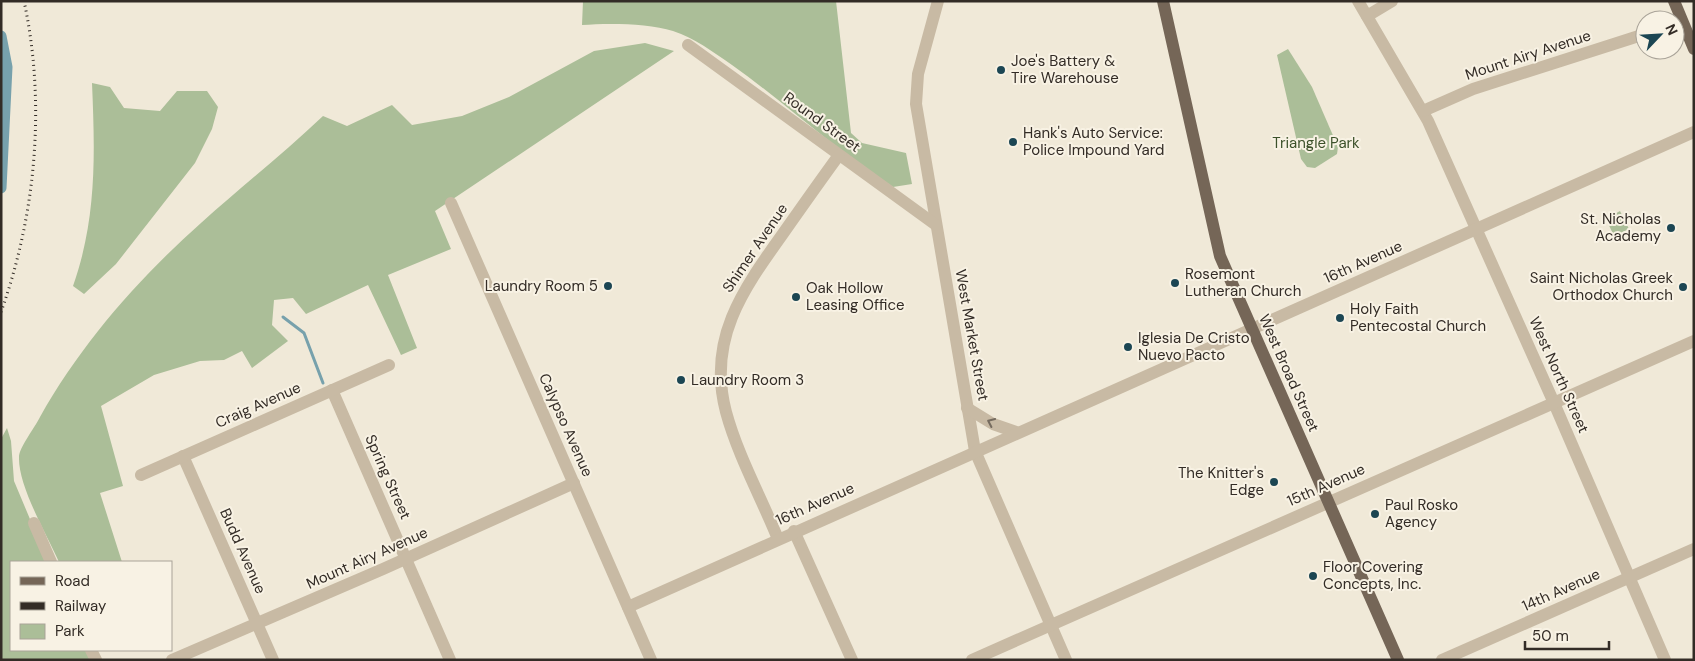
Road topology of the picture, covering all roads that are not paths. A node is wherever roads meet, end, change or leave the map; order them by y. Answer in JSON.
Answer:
{"nodes":[{"id":1,"x":938,"y":1,"type":"edge"},
{"id":2,"x":1163,"y":1,"type":"edge"},
{"id":3,"x":1358,"y":1,"type":"edge"},
{"id":4,"x":1392,"y":1,"type":"edge"},
{"id":5,"x":1367,"y":16,"type":"junction"},
{"id":6,"x":1685,"y":34,"type":"edge"},
{"id":7,"x":1635,"y":37,"type":"edge"},
{"id":8,"x":688,"y":45,"type":"dead end"},
{"id":9,"x":1694,"y":49,"type":"edge"},
{"id":10,"x":1423,"y":111,"type":"junction"},
{"id":11,"x":1694,"y":132,"type":"edge"},
{"id":12,"x":839,"y":155,"type":"junction"},
{"id":13,"x":451,"y":203,"type":"dead end"},
{"id":14,"x":936,"y":225,"type":"junction"},
{"id":15,"x":1476,"y":229,"type":"junction"},
{"id":16,"x":1252,"y":328,"type":"junction"},
{"id":17,"x":1694,"y":341,"type":"edge"},
{"id":18,"x":389,"y":365,"type":"dead end"},
{"id":19,"x":332,"y":390,"type":"junction"},
{"id":20,"x":1554,"y":403,"type":"junction"},
{"id":21,"x":967,"y":408,"type":"junction"},
{"id":22,"x":1016,"y":432,"type":"junction"},
{"id":23,"x":974,"y":451,"type":"junction"},
{"id":24,"x":183,"y":456,"type":"junction"},
{"id":25,"x":140,"y":475,"type":"dead end"},
{"id":26,"x":574,"y":483,"type":"junction"},
{"id":27,"x":1328,"y":501,"type":"junction"},
{"id":28,"x":34,"y":523,"type":"dead end"},
{"id":29,"x":794,"y":531,"type":"junction"},
{"id":30,"x":778,"y":538,"type":"junction"},
{"id":31,"x":1694,"y":549,"type":"edge"},
{"id":32,"x":406,"y":558,"type":"junction"},
{"id":33,"x":51,"y":561,"type":"edge"},
{"id":34,"x":1629,"y":578,"type":"junction"},
{"id":35,"x":628,"y":607,"type":"junction"},
{"id":36,"x":258,"y":624,"type":"junction"},
{"id":37,"x":1051,"y":625,"type":"junction"},
{"id":38,"x":172,"y":660,"type":"edge"},
{"id":39,"x":273,"y":660,"type":"edge"},
{"id":40,"x":450,"y":660,"type":"edge"},
{"id":41,"x":651,"y":660,"type":"edge"},
{"id":42,"x":852,"y":660,"type":"edge"},
{"id":43,"x":972,"y":660,"type":"edge"},
{"id":44,"x":1066,"y":660,"type":"edge"},
{"id":45,"x":1398,"y":660,"type":"edge"},
{"id":46,"x":1442,"y":660,"type":"edge"},
{"id":47,"x":1665,"y":660,"type":"edge"}],
"edges":[{"from":1,"to":14,"type":"street","name":"West Market Street"},
{"from":2,"to":16,"type":"main road","name":"West Broad Street"},
{"from":3,"to":5,"type":"street","name":"West North Street"},
{"from":4,"to":5,"type":"street"},
{"from":5,"to":10,"type":"street","name":"West North Street"},
{"from":6,"to":9,"type":"main road"},
{"from":7,"to":10,"type":"street","name":"Mount Airy Avenue"},
{"from":8,"to":12,"type":"street","name":"Round Street"},
{"from":10,"to":15,"type":"street","name":"West North Street"},
{"from":11,"to":15,"type":"street","name":"16th Avenue"},
{"from":12,"to":14,"type":"street","name":"Round Street"},
{"from":12,"to":30,"type":"street","name":"Shimer Avenue"},
{"from":13,"to":26,"type":"street","name":"Calypso Avenue"},
{"from":14,"to":21,"type":"street","name":"West Market Street"},
{"from":15,"to":16,"type":"street","name":"16th Avenue"},
{"from":15,"to":20,"type":"street","name":"West North Street"},
{"from":16,"to":22,"type":"street","name":"16th Avenue"},
{"from":16,"to":27,"type":"main road","name":"West Broad Street"},
{"from":17,"to":20,"type":"street","name":"15th Avenue"},
{"from":18,"to":19,"type":"street","name":"Craig Avenue"},
{"from":19,"to":24,"type":"street","name":"Craig Avenue"},
{"from":19,"to":32,"type":"street","name":"Spring Street"},
{"from":20,"to":27,"type":"street","name":"15th Avenue"},
{"from":20,"to":34,"type":"street","name":"West North Street"},
{"from":22,"to":21,"type":"street","one_way":true},
{"from":21,"to":23,"type":"street","name":"West Market Street"},
{"from":22,"to":23,"type":"street","name":"16th Avenue"},
{"from":23,"to":29,"type":"street","name":"16th Avenue"},
{"from":23,"to":37,"type":"street","name":"West Market Street"},
{"from":24,"to":25,"type":"street","name":"Craig Avenue"},
{"from":24,"to":36,"type":"street","name":"Budd Avenue"},
{"from":26,"to":32,"type":"street","name":"Mount Airy Avenue"},
{"from":26,"to":35,"type":"street","name":"Calypso Avenue"},
{"from":27,"to":37,"type":"street","name":"15th Avenue"},
{"from":27,"to":45,"type":"main road","name":"West Broad Street"},
{"from":28,"to":33,"type":"street"},
{"from":29,"to":30,"type":"street","name":"16th Avenue"},
{"from":29,"to":42,"type":"street"},
{"from":30,"to":35,"type":"street","name":"16th Avenue"},
{"from":31,"to":34,"type":"street","name":"14th Avenue"},
{"from":32,"to":36,"type":"street","name":"Mount Airy Avenue"},
{"from":32,"to":40,"type":"street","name":"Spring Street"},
{"from":34,"to":46,"type":"street","name":"14th Avenue"},
{"from":34,"to":47,"type":"street","name":"West North Street"},
{"from":35,"to":41,"type":"street","name":"Calypso Avenue"},
{"from":36,"to":38,"type":"street","name":"Mount Airy Avenue"},
{"from":36,"to":39,"type":"street","name":"Budd Avenue"},
{"from":37,"to":43,"type":"street","name":"15th Avenue"},
{"from":37,"to":44,"type":"street","name":"West Market Street"}]}
